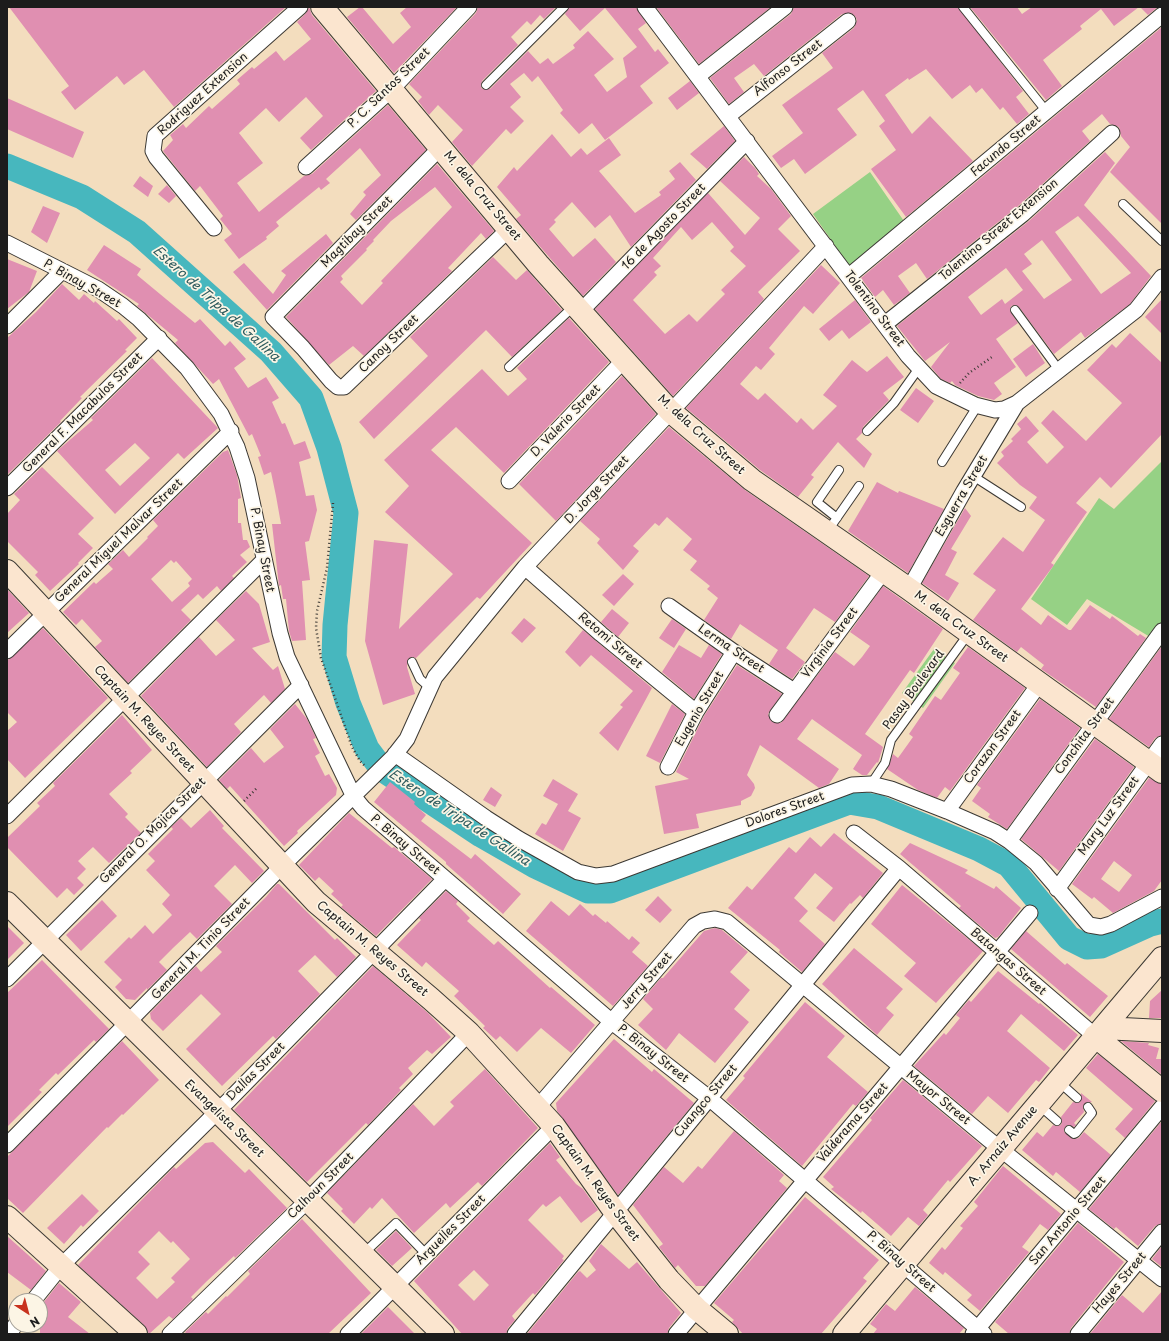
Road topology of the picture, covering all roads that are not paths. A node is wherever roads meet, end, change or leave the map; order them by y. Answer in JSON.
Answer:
{"nodes":[{"id":1,"x":300,"y":7,"type":"edge"},
{"id":2,"x":322,"y":7,"type":"edge"},
{"id":3,"x":469,"y":7,"type":"edge"},
{"id":4,"x":564,"y":7,"type":"edge"},
{"id":5,"x":645,"y":7,"type":"edge"},
{"id":6,"x":785,"y":7,"type":"edge"},
{"id":7,"x":963,"y":7,"type":"edge"},
{"id":8,"x":1162,"y":15,"type":"edge"},
{"id":9,"x":848,"y":21,"type":"dead end"},
{"id":10,"x":698,"y":76,"type":"junction"},
{"id":11,"x":486,"y":85,"type":"dead end"},
{"id":12,"x":392,"y":89,"type":"junction"},
{"id":13,"x":1047,"y":112,"type":"junction"},
{"id":14,"x":728,"y":116,"type":"junction"},
{"id":15,"x":1112,"y":133,"type":"dead end"},
{"id":16,"x":747,"y":142,"type":"junction"},
{"id":17,"x":441,"y":147,"type":"junction"},
{"id":18,"x":306,"y":167,"type":"dead end"},
{"id":19,"x":1124,"y":204,"type":"dead end"},
{"id":20,"x":214,"y":228,"type":"dead end"},
{"id":21,"x":509,"y":229,"type":"junction"},
{"id":22,"x":1162,"y":241,"type":"edge"},
{"id":23,"x":7,"y":243,"type":"edge"},
{"id":24,"x":826,"y":246,"type":"junction"},
{"id":25,"x":62,"y":272,"type":"junction"},
{"id":26,"x":849,"y":276,"type":"junction"},
{"id":27,"x":1162,"y":277,"type":"edge"},
{"id":28,"x":577,"y":309,"type":"junction"},
{"id":29,"x":1014,"y":310,"type":"dead end"},
{"id":30,"x":273,"y":316,"type":"joint"},
{"id":31,"x":885,"y":324,"type":"junction"},
{"id":32,"x":7,"y":326,"type":"edge"},
{"id":33,"x":159,"y":338,"type":"junction"},
{"id":34,"x":624,"y":360,"type":"junction"},
{"id":35,"x":509,"y":367,"type":"dead end"},
{"id":36,"x":919,"y":368,"type":"junction"},
{"id":37,"x":1059,"y":370,"type":"junction"},
{"id":38,"x":1017,"y":403,"type":"junction"},
{"id":39,"x":978,"y":405,"type":"junction"},
{"id":40,"x":670,"y":411,"type":"junction"},
{"id":41,"x":231,"y":431,"type":"junction"},
{"id":42,"x":868,"y":431,"type":"dead end"},
{"id":43,"x":942,"y":462,"type":"dead end"},
{"id":44,"x":839,"y":470,"type":"dead end"},
{"id":45,"x":973,"y":476,"type":"junction"},
{"id":46,"x":509,"y":481,"type":"dead end"},
{"id":47,"x":859,"y":486,"type":"dead end"},
{"id":48,"x":7,"y":488,"type":"edge"},
{"id":49,"x":1021,"y":507,"type":"dead end"},
{"id":50,"x":811,"y":509,"type":"junction"},
{"id":51,"x":832,"y":525,"type":"junction"},
{"id":52,"x":264,"y":560,"type":"junction"},
{"id":53,"x":525,"y":567,"type":"junction"},
{"id":54,"x":7,"y":571,"type":"edge"},
{"id":55,"x":883,"y":572,"type":"junction"},
{"id":56,"x":909,"y":589,"type":"junction"},
{"id":57,"x":669,"y":606,"type":"dead end"},
{"id":58,"x":45,"y":613,"type":"junction"},
{"id":59,"x":1162,"y":631,"type":"edge"},
{"id":60,"x":970,"y":633,"type":"junction"},
{"id":61,"x":7,"y":651,"type":"edge"},
{"id":62,"x":734,"y":652,"type":"junction"},
{"id":63,"x":412,"y":662,"type":"dead end"},
{"id":64,"x":1040,"y":683,"type":"junction"},
{"id":65,"x":301,"y":685,"type":"junction"},
{"id":66,"x":429,"y":687,"type":"junction"},
{"id":67,"x":794,"y":691,"type":"junction"},
{"id":68,"x":125,"y":699,"type":"junction"},
{"id":69,"x":696,"y":712,"type":"junction"},
{"id":70,"x":777,"y":715,"type":"dead end"},
{"id":71,"x":1094,"y":723,"type":"junction"},
{"id":72,"x":1162,"y":744,"type":"edge"},
{"id":73,"x":394,"y":756,"type":"junction"},
{"id":74,"x":668,"y":767,"type":"dead end"},
{"id":75,"x":1155,"y":767,"type":"edge"},
{"id":76,"x":203,"y":782,"type":"junction"},
{"id":77,"x":871,"y":784,"type":"junction"},
{"id":78,"x":354,"y":797,"type":"junction"},
{"id":79,"x":947,"y":811,"type":"junction"},
{"id":80,"x":7,"y":816,"type":"edge"},
{"id":81,"x":854,"y":833,"type":"dead end"},
{"id":82,"x":1009,"y":841,"type":"junction"},
{"id":83,"x":282,"y":866,"type":"junction"},
{"id":84,"x":899,"y":868,"type":"junction"},
{"id":85,"x":445,"y":879,"type":"junction"},
{"id":86,"x":1057,"y":889,"type":"junction"},
{"id":87,"x":1162,"y":897,"type":"edge"},
{"id":88,"x":7,"y":904,"type":"edge"},
{"id":89,"x":1030,"y":913,"type":"dead end"},
{"id":90,"x":715,"y":919,"type":"joint"},
{"id":91,"x":44,"y":940,"type":"junction"},
{"id":92,"x":375,"y":952,"type":"junction"},
{"id":93,"x":997,"y":952,"type":"junction"},
{"id":94,"x":1161,"y":960,"type":"edge"},
{"id":95,"x":7,"y":979,"type":"edge"},
{"id":96,"x":802,"y":986,"type":"junction"},
{"id":97,"x":612,"y":1022,"type":"junction"},
{"id":98,"x":128,"y":1024,"type":"junction"},
{"id":99,"x":1162,"y":1031,"type":"edge"},
{"id":100,"x":1099,"y":1032,"type":"junction"},
{"id":101,"x":469,"y":1033,"type":"junction"},
{"id":102,"x":900,"y":1067,"type":"junction"},
{"id":103,"x":1058,"y":1081,"type":"junction"},
{"id":104,"x":1162,"y":1091,"type":"edge"},
{"id":105,"x":709,"y":1098,"type":"junction"},
{"id":106,"x":1077,"y":1098,"type":"dead end"},
{"id":107,"x":1038,"y":1104,"type":"junction"},
{"id":108,"x":1088,"y":1107,"type":"dead end"},
{"id":109,"x":1162,"y":1107,"type":"edge"},
{"id":110,"x":537,"y":1108,"type":"junction"},
{"id":111,"x":217,"y":1112,"type":"junction"},
{"id":112,"x":1057,"y":1120,"type":"dead end"},
{"id":113,"x":554,"y":1126,"type":"junction"},
{"id":114,"x":1069,"y":1130,"type":"dead end"},
{"id":115,"x":7,"y":1145,"type":"edge"},
{"id":116,"x":1000,"y":1149,"type":"junction"},
{"id":117,"x":804,"y":1179,"type":"junction"},
{"id":118,"x":308,"y":1200,"type":"junction"},
{"id":119,"x":1077,"y":1210,"type":"junction"},
{"id":120,"x":615,"y":1212,"type":"junction"},
{"id":121,"x":7,"y":1217,"type":"edge"},
{"id":122,"x":1162,"y":1232,"type":"edge"},
{"id":123,"x":362,"y":1254,"type":"junction"},
{"id":124,"x":426,"y":1254,"type":"junction"},
{"id":125,"x":1139,"y":1260,"type":"junction"},
{"id":126,"x":903,"y":1264,"type":"junction"},
{"id":127,"x":62,"y":1265,"type":"junction"},
{"id":128,"x":1162,"y":1279,"type":"edge"},
{"id":129,"x":394,"y":1286,"type":"junction"},
{"id":130,"x":39,"y":1293,"type":"edge"},
{"id":131,"x":697,"y":1309,"type":"junction"},
{"id":132,"x":978,"y":1332,"type":"edge"},
{"id":133,"x":136,"y":1334,"type":"edge"},
{"id":134,"x":170,"y":1334,"type":"edge"},
{"id":135,"x":348,"y":1334,"type":"edge"},
{"id":136,"x":443,"y":1334,"type":"edge"},
{"id":137,"x":515,"y":1334,"type":"edge"},
{"id":138,"x":676,"y":1334,"type":"edge"},
{"id":139,"x":727,"y":1334,"type":"edge"},
{"id":140,"x":844,"y":1334,"type":"edge"},
{"id":141,"x":1078,"y":1334,"type":"edge"}],
"edges":[{"from":1,"to":20,"type":"street","name":"Rodriguez Extension"},
{"from":2,"to":12,"type":"street","name":"M. dela Cruz Street"},
{"from":3,"to":12,"type":"street","name":"P. C. Santos Street"},
{"from":4,"to":11,"type":"lane"},
{"from":5,"to":10,"type":"street","name":"Tolentino Street"},
{"from":6,"to":10,"type":"street"},
{"from":7,"to":13,"type":"lane"},
{"from":8,"to":13,"type":"street","name":"Facundo Street"},
{"from":9,"to":14,"type":"street","name":"Alfonso Street"},
{"from":10,"to":14,"type":"street","name":"Tolentino Street"},
{"from":12,"to":17,"type":"street","name":"M. dela Cruz Street"},
{"from":12,"to":18,"type":"street","name":"P. C. Santos Street"},
{"from":13,"to":26,"type":"street","name":"Facundo Street"},
{"from":14,"to":16,"type":"street","name":"Tolentino Street"},
{"from":15,"to":31,"type":"street","name":"Tolentino Street Extension"},
{"from":16,"to":24,"type":"street","name":"Tolentino Street"},
{"from":16,"to":28,"type":"street","name":"16 de Agosto Street"},
{"from":17,"to":21,"type":"street","name":"M. dela Cruz Street"},
{"from":17,"to":30,"type":"street","name":"Magtibay Street"},
{"from":19,"to":22,"type":"lane"},
{"from":21,"to":28,"type":"street","name":"M. dela Cruz Street"},
{"from":21,"to":30,"type":"street","name":"Canoy Street"},
{"from":23,"to":25,"type":"street","name":"P. Binay Street"},
{"from":24,"to":26,"type":"street","name":"Tolentino Street"},
{"from":24,"to":40,"type":"street","name":"D. Jorge Street"},
{"from":25,"to":32,"type":"street"},
{"from":25,"to":33,"type":"street","name":"P. Binay Street"},
{"from":26,"to":31,"type":"street","name":"Tolentino Street"},
{"from":27,"to":37,"type":"street","name":"Tolentino Street"},
{"from":28,"to":34,"type":"street","name":"M. dela Cruz Street"},
{"from":28,"to":35,"type":"lane"},
{"from":29,"to":37,"type":"lane"},
{"from":31,"to":36,"type":"street","name":"Tolentino Street"},
{"from":33,"to":41,"type":"street","name":"P. Binay Street"},
{"from":33,"to":48,"type":"street","name":"General F. Macabulos Street"},
{"from":34,"to":40,"type":"street","name":"M. dela Cruz Street"},
{"from":34,"to":46,"type":"street","name":"D. Valerio Street"},
{"from":36,"to":39,"type":"street","name":"Tolentino Street"},
{"from":36,"to":42,"type":"lane"},
{"from":37,"to":38,"type":"street","name":"Tolentino Street"},
{"from":38,"to":39,"type":"street","name":"Tolentino Street"},
{"from":38,"to":45,"type":"street","name":"Esguerra Street"},
{"from":39,"to":43,"type":"lane"},
{"from":40,"to":50,"type":"street","name":"M. dela Cruz Street"},
{"from":40,"to":53,"type":"street","name":"D. Jorge Street"},
{"from":41,"to":52,"type":"street","name":"P. Binay Street"},
{"from":41,"to":58,"type":"street","name":"General Miguel Malvar Street"},
{"from":44,"to":50,"type":"lane"},
{"from":45,"to":49,"type":"lane"},
{"from":45,"to":56,"type":"street","name":"Esguerra Street"},
{"from":47,"to":51,"type":"lane"},
{"from":50,"to":51,"type":"street","name":"M. dela Cruz Street"},
{"from":51,"to":55,"type":"street","name":"M. dela Cruz Street"},
{"from":52,"to":65,"type":"street","name":"P. Binay Street"},
{"from":52,"to":68,"type":"street"},
{"from":53,"to":66,"type":"street","name":"D. Jorge Street"},
{"from":53,"to":69,"type":"street","name":"Retomi Street"},
{"from":54,"to":58,"type":"street","name":"Captain M. Reyes Street"},
{"from":55,"to":56,"type":"street","name":"M. dela Cruz Street"},
{"from":55,"to":67,"type":"street","name":"Virginia Street"},
{"from":56,"to":60,"type":"street","name":"M. dela Cruz Street"},
{"from":57,"to":62,"type":"street","name":"Lerma Street"},
{"from":58,"to":61,"type":"street","name":"General Miguel Malvar Street"},
{"from":58,"to":68,"type":"street","name":"Captain M. Reyes Street"},
{"from":59,"to":71,"type":"street","name":"Conchita Street"},
{"from":60,"to":64,"type":"street","name":"M. dela Cruz Street"},
{"from":60,"to":77,"type":"lane","name":"Pasay Boulevard"},
{"from":62,"to":67,"type":"street","name":"Lerma Street"},
{"from":62,"to":69,"type":"street","name":"Eugenio Street"},
{"from":63,"to":66,"type":"lane"},
{"from":64,"to":71,"type":"street","name":"M. dela Cruz Street"},
{"from":64,"to":79,"type":"street","name":"Corazon Street"},
{"from":65,"to":76,"type":"street","name":"General O. Mojica Street"},
{"from":65,"to":78,"type":"street","name":"P. Binay Street"},
{"from":66,"to":73,"type":"street","name":"D. Jorge Street"},
{"from":67,"to":70,"type":"street","name":"Virginia Street"},
{"from":68,"to":76,"type":"street","name":"Captain M. Reyes Street"},
{"from":68,"to":80,"type":"street"},
{"from":69,"to":74,"type":"street","name":"Eugenio Street"},
{"from":71,"to":75,"type":"street","name":"M. dela Cruz Street"},
{"from":71,"to":82,"type":"street","name":"Conchita Street"},
{"from":72,"to":75,"type":"street","name":"Mary Luz Street"},
{"from":73,"to":77,"type":"street","name":"Dolores Street"},
{"from":73,"to":78,"type":"street","name":"General M. Tinio Street"},
{"from":75,"to":86,"type":"street","name":"Mary Luz Street"},
{"from":76,"to":83,"type":"street","name":"Captain M. Reyes Street"},
{"from":76,"to":91,"type":"street","name":"General O. Mojica Street"},
{"from":77,"to":79,"type":"street","name":"Dolores Street"},
{"from":78,"to":83,"type":"street","name":"General M. Tinio Street"},
{"from":78,"to":85,"type":"street","name":"P. Binay Street"},
{"from":79,"to":82,"type":"street","name":"Dolores Street"},
{"from":81,"to":84,"type":"street","name":"Batangas Street"},
{"from":82,"to":86,"type":"street","name":"Dolores Street"},
{"from":83,"to":92,"type":"street","name":"Captain M. Reyes Street"},
{"from":83,"to":98,"type":"street","name":"General M. Tinio Street"},
{"from":84,"to":93,"type":"street","name":"Batangas Street"},
{"from":84,"to":96,"type":"street","name":"Cuangco Street"},
{"from":85,"to":92,"type":"street","name":"Dallas Street"},
{"from":85,"to":97,"type":"street","name":"P. Binay Street"},
{"from":86,"to":87,"type":"street","name":"Dolores Street"},
{"from":88,"to":91,"type":"street","name":"Evangelista Street"},
{"from":89,"to":93,"type":"street","name":"Valderama Street"},
{"from":90,"to":96,"type":"street","name":"Mayor Street"},
{"from":90,"to":97,"type":"street","name":"Jerry Street"},
{"from":91,"to":95,"type":"street","name":"General O. Mojica Street"},
{"from":91,"to":98,"type":"street","name":"Evangelista Street"},
{"from":92,"to":101,"type":"street","name":"Captain M. Reyes Street"},
{"from":92,"to":111,"type":"street","name":"Dallas Street"},
{"from":93,"to":100,"type":"street","name":"Batangas Street"},
{"from":93,"to":102,"type":"street","name":"Valderama Street"},
{"from":94,"to":100,"type":"street","name":"A. Arnaiz Avenue"},
{"from":96,"to":102,"type":"street","name":"Mayor Street"},
{"from":96,"to":105,"type":"street","name":"Cuangco Street"},
{"from":97,"to":105,"type":"street","name":"P. Binay Street"},
{"from":97,"to":110,"type":"street","name":"Jerry Street"},
{"from":98,"to":111,"type":"street","name":"Evangelista Street"},
{"from":98,"to":115,"type":"street","name":"General M. Tinio Street"},
{"from":99,"to":100,"type":"street"},
{"from":100,"to":103,"type":"street","name":"A. Arnaiz Avenue"},
{"from":100,"to":104,"type":"street","name":"Batangas Street"},
{"from":101,"to":110,"type":"street","name":"Captain M. Reyes Street"},
{"from":101,"to":118,"type":"street","name":"Calhoun Street"},
{"from":102,"to":116,"type":"street","name":"Mayor Street"},
{"from":102,"to":117,"type":"street","name":"Valderama Street"},
{"from":103,"to":106,"type":"lane"},
{"from":103,"to":107,"type":"street","name":"A. Arnaiz Avenue"},
{"from":105,"to":117,"type":"street","name":"P. Binay Street"},
{"from":105,"to":120,"type":"street","name":"Cuangco Street"},
{"from":107,"to":112,"type":"lane"},
{"from":107,"to":116,"type":"street","name":"A. Arnaiz Avenue"},
{"from":108,"to":114,"type":"lane"},
{"from":109,"to":119,"type":"street","name":"San Antonio Street"},
{"from":110,"to":113,"type":"street","name":"Captain M. Reyes Street"},
{"from":111,"to":118,"type":"street","name":"Evangelista Street"},
{"from":111,"to":127,"type":"street","name":"Dallas Street"},
{"from":113,"to":120,"type":"street","name":"Captain M. Reyes Street"},
{"from":113,"to":124,"type":"street","name":"Arguelles Street"},
{"from":116,"to":119,"type":"street","name":"Mayor Street"},
{"from":116,"to":126,"type":"street","name":"A. Arnaiz Avenue"},
{"from":117,"to":126,"type":"street","name":"P. Binay Street"},
{"from":117,"to":131,"type":"street","name":"Valderama Street"},
{"from":118,"to":123,"type":"street","name":"Evangelista Street"},
{"from":118,"to":134,"type":"street","name":"Calhoun Street"},
{"from":119,"to":125,"type":"street","name":"Mayor Street"},
{"from":119,"to":132,"type":"street","name":"San Antonio Street"},
{"from":120,"to":131,"type":"street","name":"Captain M. Reyes Street"},
{"from":120,"to":137,"type":"street","name":"Cuangco Street"},
{"from":121,"to":127,"type":"street"},
{"from":122,"to":125,"type":"street","name":"Hayes Street"},
{"from":123,"to":124,"type":"lane"},
{"from":123,"to":129,"type":"street","name":"Evangelista Street"},
{"from":124,"to":129,"type":"street","name":"Arguelles Street"},
{"from":125,"to":128,"type":"street","name":"Mayor Street"},
{"from":125,"to":141,"type":"street","name":"Hayes Street"},
{"from":126,"to":132,"type":"street","name":"P. Binay Street"},
{"from":126,"to":140,"type":"street","name":"A. Arnaiz Avenue"},
{"from":127,"to":130,"type":"street","name":"Dallas Street"},
{"from":127,"to":133,"type":"street"},
{"from":129,"to":135,"type":"street","name":"Arguelles Street"},
{"from":129,"to":136,"type":"street","name":"Evangelista Street"},
{"from":131,"to":138,"type":"street","name":"Valderama Street"},
{"from":131,"to":139,"type":"street","name":"Captain M. Reyes Street"}]}
